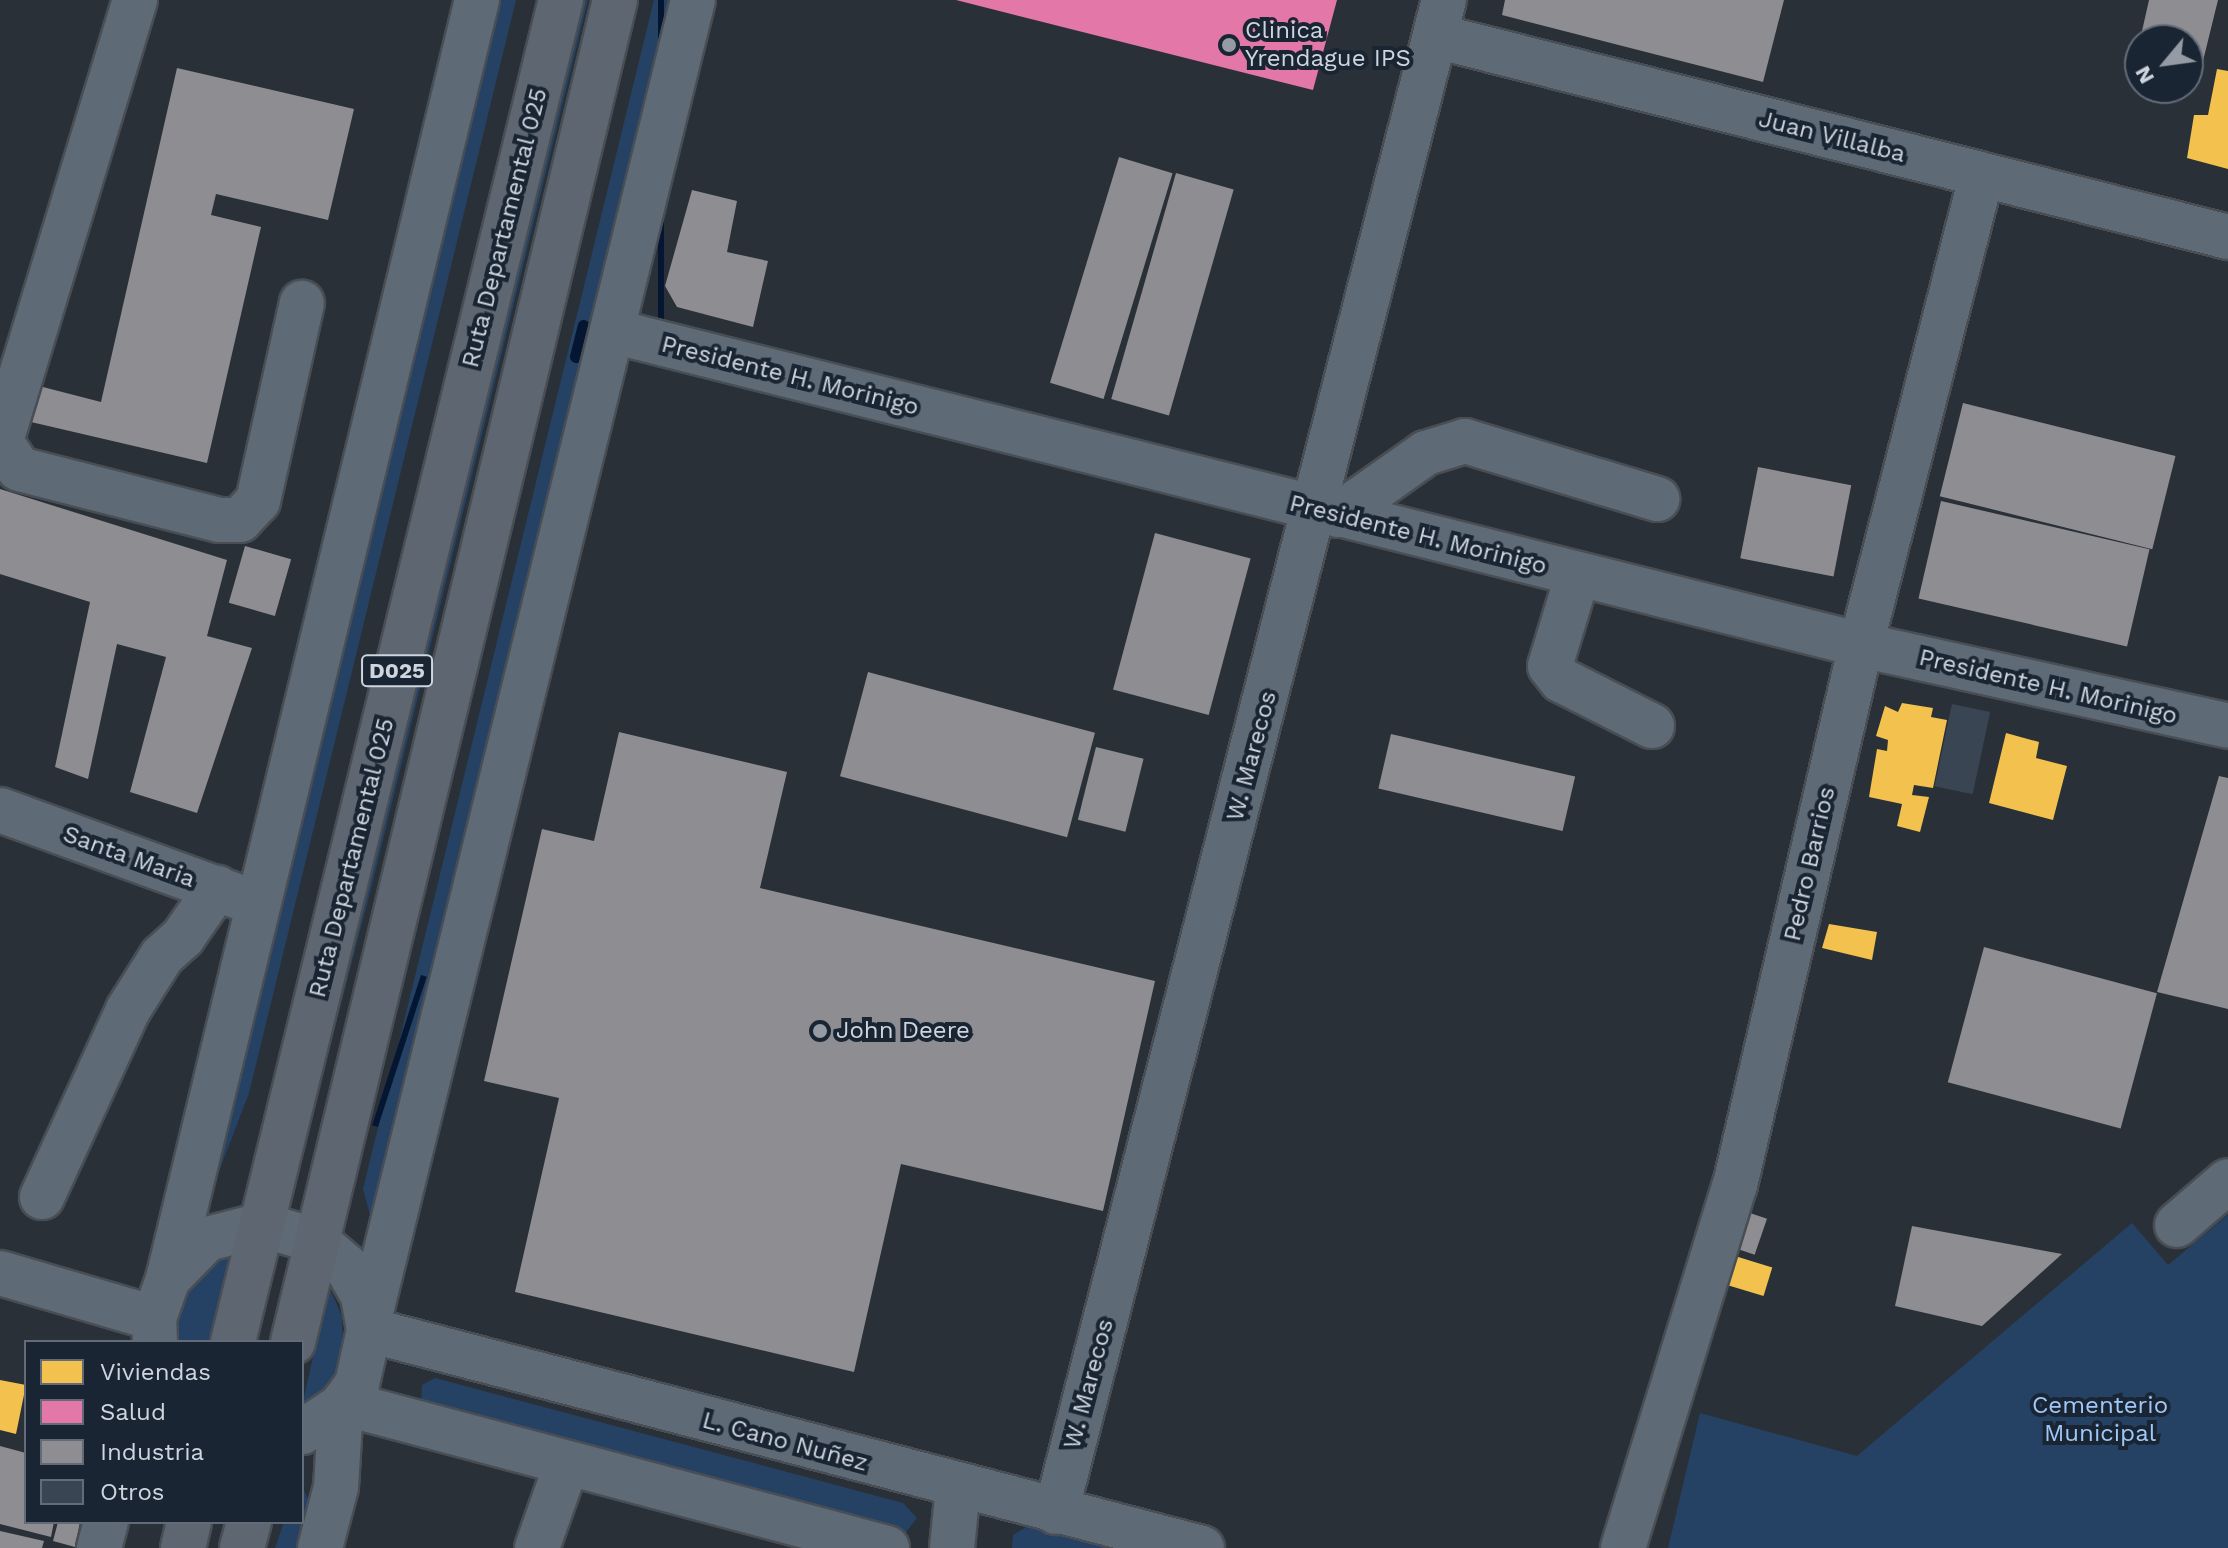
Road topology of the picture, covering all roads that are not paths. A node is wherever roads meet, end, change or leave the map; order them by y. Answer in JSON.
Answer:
{"nodes":[{"id":1,"x":135,"y":0,"type":"edge"},
{"id":2,"x":477,"y":0,"type":"edge"},
{"id":3,"x":561,"y":0,"type":"edge"},
{"id":4,"x":615,"y":0,"type":"edge"},
{"id":5,"x":693,"y":0,"type":"edge"},
{"id":6,"x":1440,"y":18,"type":"edge"},
{"id":7,"x":1982,"y":175,"type":"junction"},
{"id":8,"x":2228,"y":237,"type":"edge"},
{"id":9,"x":302,"y":303,"type":"dead end"},
{"id":10,"x":612,"y":331,"type":"junction"},
{"id":11,"x":1657,"y":499,"type":"dead end"},
{"id":12,"x":1327,"y":512,"type":"junction"},
{"id":13,"x":1578,"y":574,"type":"junction"},
{"id":14,"x":1861,"y":645,"type":"junction"},
{"id":15,"x":1652,"y":726,"type":"dead end"},
{"id":16,"x":2228,"y":726,"type":"edge"},
{"id":17,"x":0,"y":810,"type":"edge"},
{"id":18,"x":217,"y":888,"type":"junction"},
{"id":19,"x":257,"y":903,"type":"junction"},
{"id":20,"x":2228,"y":1181,"type":"edge"},
{"id":21,"x":42,"y":1197,"type":"dead end"},
{"id":22,"x":262,"y":1225,"type":"junction"},
{"id":23,"x":2177,"y":1225,"type":"dead end"},
{"id":24,"x":317,"y":1241,"type":"junction"},
{"id":25,"x":0,"y":1273,"type":"edge"},
{"id":26,"x":156,"y":1321,"type":"edge"},
{"id":27,"x":368,"y":1327,"type":"junction"},
{"id":28,"x":233,"y":1340,"type":"edge"},
{"id":29,"x":293,"y":1340,"type":"edge"},
{"id":30,"x":342,"y":1404,"type":"junction"},
{"id":31,"x":304,"y":1431,"type":"edge"},
{"id":32,"x":567,"y":1463,"type":"junction"},
{"id":33,"x":958,"y":1488,"type":"junction"},
{"id":34,"x":1056,"y":1512,"type":"junction"},
{"id":35,"x":105,"y":1524,"type":"edge"},
{"id":36,"x":189,"y":1524,"type":"edge"},
{"id":37,"x":248,"y":1524,"type":"edge"},
{"id":38,"x":99,"y":1548,"type":"edge"},
{"id":39,"x":183,"y":1548,"type":"edge"},
{"id":40,"x":242,"y":1548,"type":"edge"},
{"id":41,"x":320,"y":1548,"type":"edge"},
{"id":42,"x":537,"y":1548,"type":"edge"},
{"id":43,"x":887,"y":1548,"type":"edge"},
{"id":44,"x":952,"y":1548,"type":"edge"},
{"id":45,"x":1202,"y":1548,"type":"edge"},
{"id":46,"x":1623,"y":1548,"type":"edge"}],
"edges":[{"from":1,"to":9,"type":"street"},
{"from":2,"to":19,"type":"street"},
{"from":3,"to":22,"type":"highway","name":"Ruta Departamental 025","number":"D025"},
{"from":4,"to":24,"type":"highway","number":"D025"},
{"from":5,"to":10,"type":"street"},
{"from":6,"to":7,"type":"street","name":"Juan Villalba"},
{"from":6,"to":12,"type":"street","name":"W. Marecos"},
{"from":7,"to":8,"type":"street","name":"Juan Villalba"},
{"from":7,"to":14,"type":"street","name":"Pedro Barrios"},
{"from":10,"to":12,"type":"street","name":"Presidente H. Morinigo"},
{"from":10,"to":27,"type":"street"},
{"from":11,"to":12,"type":"street"},
{"from":12,"to":13,"type":"street","name":"Presidente H. Morinigo"},
{"from":12,"to":34,"type":"street","name":"W. Marecos"},
{"from":13,"to":14,"type":"street","name":"Presidente H. Morinigo"},
{"from":13,"to":15,"type":"street"},
{"from":14,"to":16,"type":"street","name":"Presidente H. Morinigo"},
{"from":14,"to":46,"type":"street","name":"Pedro Barrios"},
{"from":17,"to":18,"type":"street","name":"Santa Maria"},
{"from":18,"to":19,"type":"street","name":"Santa Maria"},
{"from":18,"to":21,"type":"street"},
{"from":19,"to":26,"type":"street"},
{"from":20,"to":23,"type":"street"},
{"from":22,"to":24,"type":"street"},
{"from":22,"to":26,"type":"street"},
{"from":22,"to":28,"type":"highway","name":"Ruta Departamental 025","number":"D025"},
{"from":24,"to":27,"type":"street"},
{"from":24,"to":29,"type":"highway","number":"D025"},
{"from":25,"to":26,"type":"street"},
{"from":27,"to":30,"type":"street"},
{"from":27,"to":33,"type":"street","name":"L. Cano Nuñez"},
{"from":30,"to":31,"type":"street"},
{"from":30,"to":32,"type":"street"},
{"from":30,"to":41,"type":"street"},
{"from":32,"to":42,"type":"street"},
{"from":32,"to":43,"type":"street"},
{"from":33,"to":34,"type":"street","name":"L. Cano Nuñez"},
{"from":33,"to":44,"type":"street"},
{"from":34,"to":45,"type":"street","name":"L. Cano Nuñez"},
{"from":35,"to":38,"type":"street"},
{"from":36,"to":39,"type":"highway"},
{"from":37,"to":40,"type":"highway"}]}
